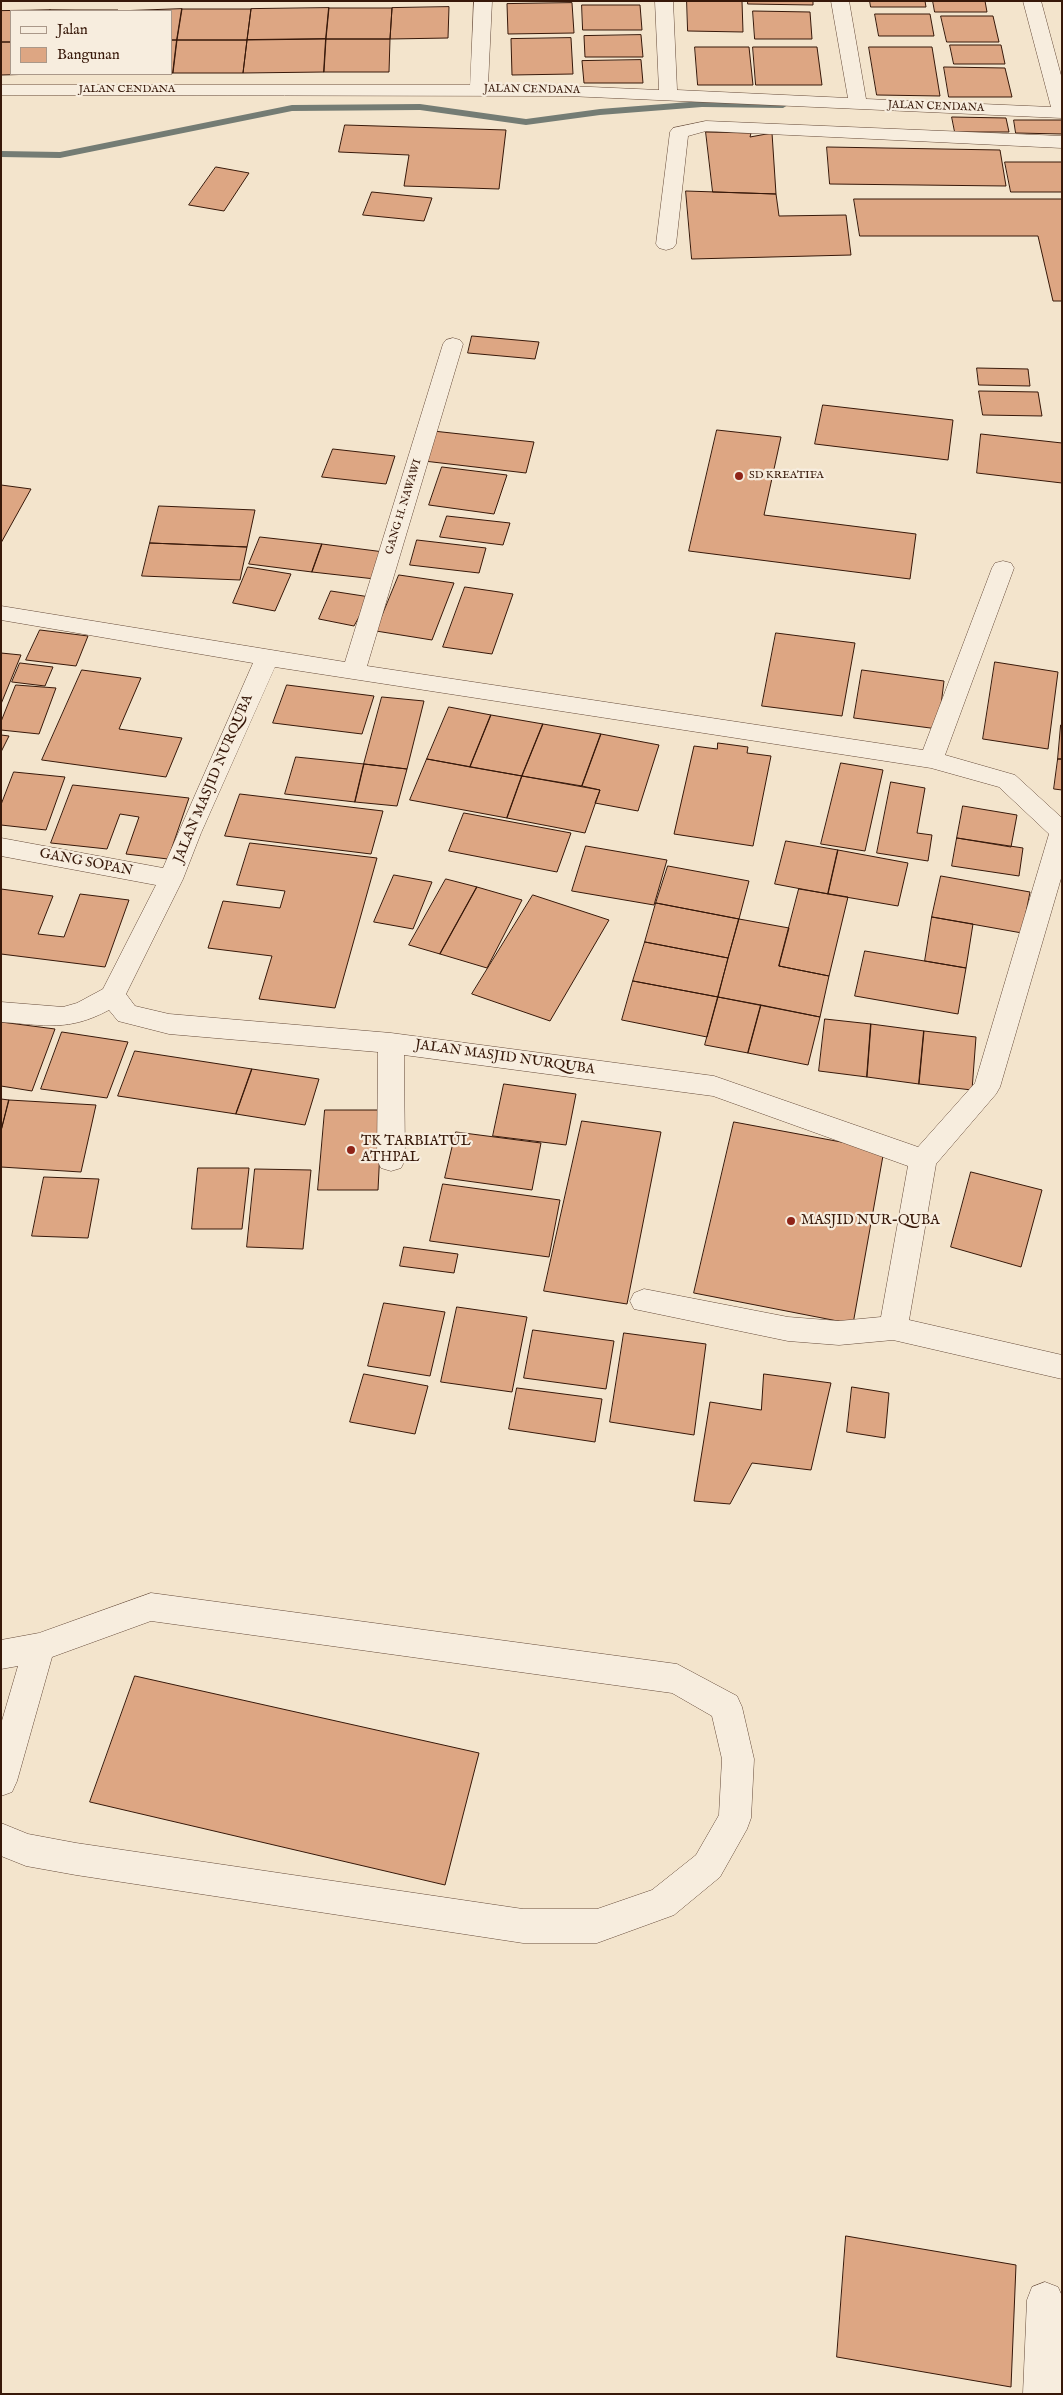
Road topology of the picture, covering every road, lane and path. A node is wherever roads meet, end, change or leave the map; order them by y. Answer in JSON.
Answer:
{"nodes":[{"id":1,"x":484,"y":1,"type":"edge"},
{"id":2,"x":664,"y":1,"type":"edge"},
{"id":3,"x":840,"y":1,"type":"edge"},
{"id":4,"x":1032,"y":1,"type":"edge"},
{"id":5,"x":479,"y":89,"type":"junction"},
{"id":6,"x":1,"y":90,"type":"edge"},
{"id":7,"x":668,"y":94,"type":"junction"},
{"id":8,"x":858,"y":104,"type":"junction"},
{"id":9,"x":1062,"y":113,"type":"edge"},
{"id":10,"x":1062,"y":142,"type":"edge"},
{"id":11,"x":666,"y":244,"type":"dead end"},
{"id":12,"x":453,"y":344,"type":"dead end"},
{"id":13,"x":1003,"y":568,"type":"dead end"},
{"id":14,"x":1,"y":613,"type":"edge"},
{"id":15,"x":267,"y":658,"type":"junction"},
{"id":16,"x":354,"y":671,"type":"junction"},
{"id":17,"x":931,"y":760,"type":"junction"},
{"id":18,"x":1062,"y":832,"type":"edge"},
{"id":19,"x":1,"y":847,"type":"edge"},
{"id":20,"x":171,"y":879,"type":"junction"},
{"id":21,"x":112,"y":996,"type":"junction"},
{"id":22,"x":1,"y":1012,"type":"edge"},
{"id":23,"x":391,"y":1043,"type":"junction"},
{"id":24,"x":392,"y":1160,"type":"dead end"},
{"id":25,"x":923,"y":1160,"type":"junction"},
{"id":26,"x":644,"y":1300,"type":"dead end"},
{"id":27,"x":893,"y":1328,"type":"junction"},
{"id":28,"x":1062,"y":1367,"type":"edge"},
{"id":29,"x":39,"y":1647,"type":"junction"},
{"id":30,"x":1,"y":1655,"type":"edge"},
{"id":31,"x":1,"y":1781,"type":"edge"},
{"id":32,"x":1,"y":1839,"type":"edge"},
{"id":33,"x":1045,"y":2300,"type":"dead end"},
{"id":34,"x":1042,"y":2394,"type":"edge"}],
"edges":[{"from":1,"to":5,"type":"street"},
{"from":2,"to":7,"type":"street"},
{"from":3,"to":8,"type":"street"},
{"from":4,"to":9,"type":"street"},
{"from":5,"to":6,"type":"street","name":"JALAN CENDANA"},
{"from":5,"to":7,"type":"street","name":"JALAN CENDANA"},
{"from":7,"to":8,"type":"street","name":"JALAN CENDANA"},
{"from":8,"to":9,"type":"street","name":"JALAN CENDANA"},
{"from":10,"to":11,"type":"street"},
{"from":12,"to":16,"type":"street","name":"GANG H. NAWAWI"},
{"from":13,"to":17,"type":"street"},
{"from":14,"to":15,"type":"street"},
{"from":15,"to":16,"type":"street"},
{"from":15,"to":20,"type":"street","name":"JALAN MASJID NURQUBA"},
{"from":16,"to":17,"type":"street"},
{"from":17,"to":18,"type":"street"},
{"from":18,"to":25,"type":"street"},
{"from":19,"to":20,"type":"street","name":"GANG SOPAN"},
{"from":20,"to":21,"type":"street","name":"JALAN MASJID NURQUBA"},
{"from":21,"to":22,"type":"street"},
{"from":21,"to":23,"type":"street","name":"JALAN MASJID NURQUBA"},
{"from":23,"to":24,"type":"street"},
{"from":23,"to":25,"type":"street","name":"JALAN MASJID NURQUBA"},
{"from":25,"to":27,"type":"street"},
{"from":26,"to":27,"type":"street"},
{"from":27,"to":28,"type":"street"},
{"from":29,"to":30,"type":"street"},
{"from":29,"to":31,"type":"street"},
{"from":29,"to":32,"type":"street"},
{"from":33,"to":34,"type":"street"}]}
